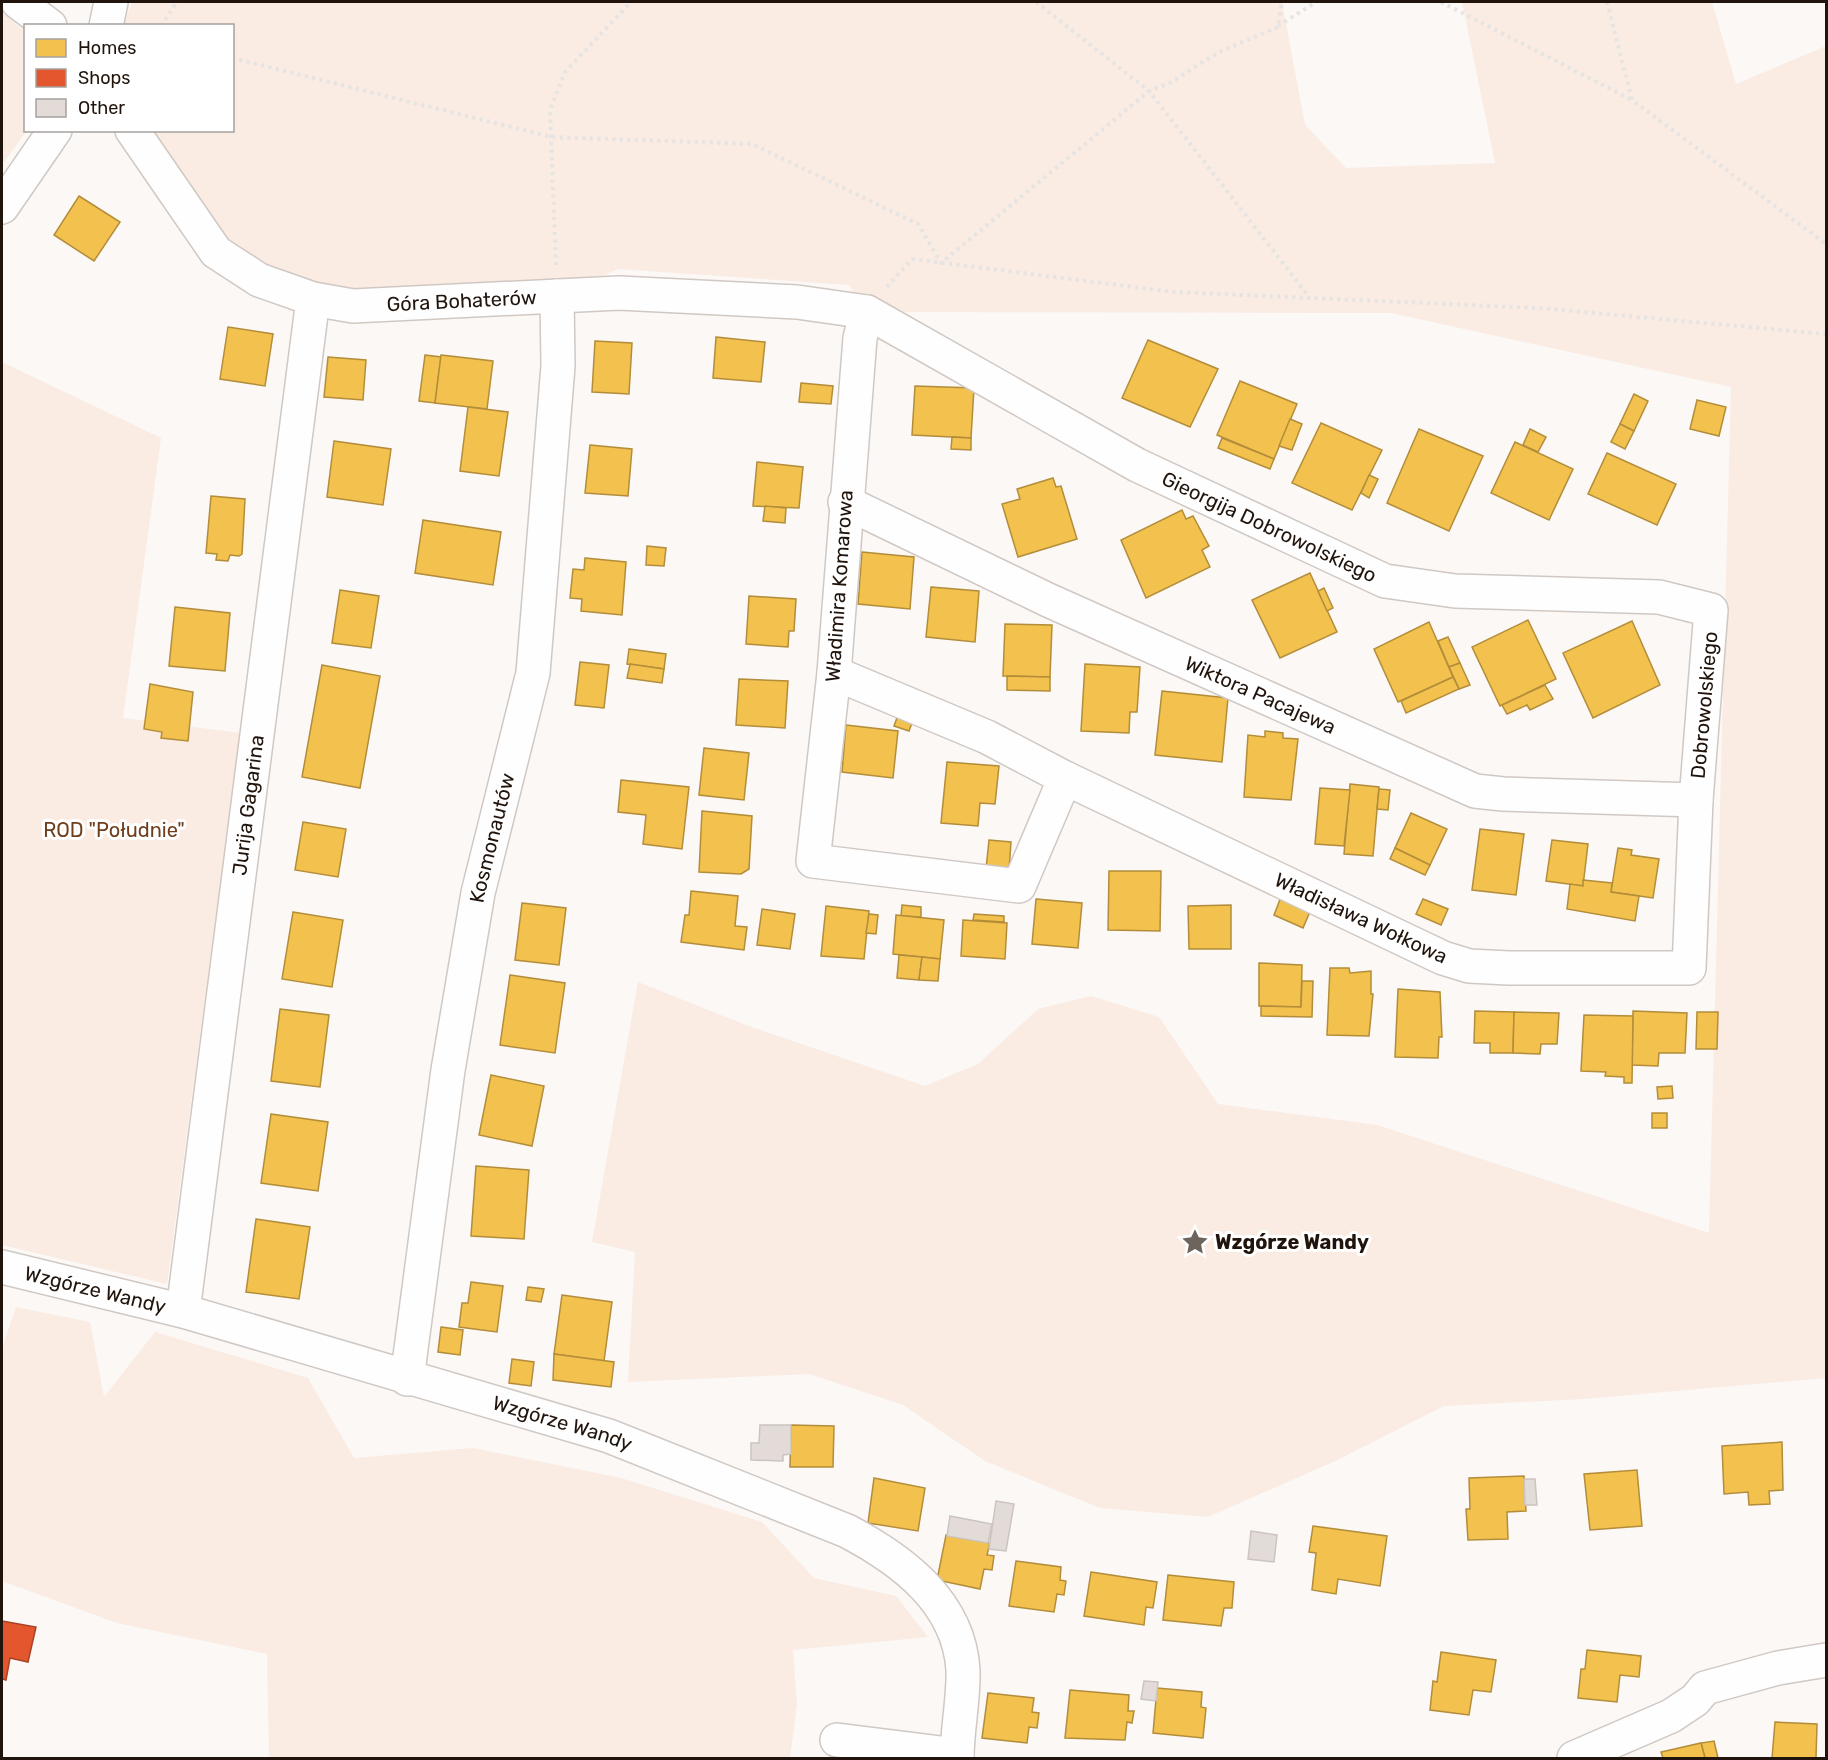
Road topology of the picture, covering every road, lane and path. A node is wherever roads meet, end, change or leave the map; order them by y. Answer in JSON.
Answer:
{"nodes":[{"id":1,"x":18,"y":2,"type":"edge"},
{"id":2,"x":111,"y":2,"type":"edge"},
{"id":3,"x":177,"y":2,"type":"edge"},
{"id":4,"x":631,"y":2,"type":"edge"},
{"id":5,"x":1036,"y":2,"type":"edge"},
{"id":6,"x":1282,"y":2,"type":"edge"},
{"id":7,"x":1316,"y":2,"type":"edge"},
{"id":8,"x":1441,"y":2,"type":"edge"},
{"id":9,"x":1607,"y":2,"type":"edge"},
{"id":10,"x":47,"y":24,"type":"edge"},
{"id":11,"x":106,"y":24,"type":"edge"},
{"id":12,"x":161,"y":24,"type":"edge"},
{"id":13,"x":1278,"y":27,"type":"junction"},
{"id":14,"x":234,"y":58,"type":"edge"},
{"id":15,"x":1149,"y":91,"type":"junction"},
{"id":16,"x":1632,"y":100,"type":"junction"},
{"id":17,"x":54,"y":132,"type":"edge"},
{"id":18,"x":133,"y":132,"type":"edge"},
{"id":19,"x":552,"y":137,"type":"junction"},
{"id":20,"x":2,"y":207,"type":"edge"},
{"id":21,"x":1827,"y":244,"type":"edge"},
{"id":22,"x":941,"y":263,"type":"junction"},
{"id":23,"x":557,"y":296,"type":"junction"},
{"id":24,"x":1310,"y":298,"type":"junction"},
{"id":25,"x":313,"y":299,"type":"junction"},
{"id":26,"x":867,"y":312,"type":"junction"},
{"id":27,"x":1827,"y":334,"type":"edge"},
{"id":28,"x":845,"y":502,"type":"junction"},
{"id":29,"x":1712,"y":610,"type":"joint"},
{"id":30,"x":834,"y":673,"type":"junction"},
{"id":31,"x":1065,"y":778,"type":"junction"},
{"id":32,"x":1696,"y":800,"type":"junction"},
{"id":33,"x":2,"y":1267,"type":"edge"},
{"id":34,"x":183,"y":1311,"type":"junction"},
{"id":35,"x":407,"y":1379,"type":"junction"},
{"id":36,"x":1827,"y":1660,"type":"edge"},
{"id":37,"x":837,"y":1740,"type":"dead end"},
{"id":38,"x":957,"y":1757,"type":"edge"},
{"id":39,"x":1574,"y":1758,"type":"edge"}],
"edges":[{"from":1,"to":10,"type":"street"},
{"from":2,"to":11,"type":"street"},
{"from":3,"to":12,"type":"path"},
{"from":4,"to":19,"type":"path"},
{"from":5,"to":15,"type":"path"},
{"from":6,"to":13,"type":"path"},
{"from":7,"to":13,"type":"path"},
{"from":8,"to":16,"type":"path"},
{"from":9,"to":16,"type":"path"},
{"from":13,"to":15,"type":"path"},
{"from":14,"to":19,"type":"path"},
{"from":15,"to":22,"type":"path"},
{"from":15,"to":24,"type":"path"},
{"from":16,"to":21,"type":"path"},
{"from":17,"to":20,"type":"street"},
{"from":18,"to":25,"type":"street","name":"Góra Bohaterów"},
{"from":19,"to":22,"type":"path"},
{"from":19,"to":23,"type":"path"},
{"from":22,"to":24,"type":"path"},
{"from":22,"to":26,"type":"path"},
{"from":23,"to":25,"type":"street","name":"Góra Bohaterów"},
{"from":23,"to":26,"type":"street","name":"Góra Bohaterów"},
{"from":23,"to":35,"type":"street","name":"Kosmonautów"},
{"from":24,"to":27,"type":"path"},
{"from":25,"to":34,"type":"street","name":"Jurija Gagarina"},
{"from":26,"to":28,"type":"street","name":"Władimira Komarowa"},
{"from":26,"to":29,"type":"street","name":"Gieorgija Dobrowolskiego"},
{"from":28,"to":30,"type":"street","name":"Władimira Komarowa"},
{"from":28,"to":32,"type":"street","name":"Wiktora Pacajewa"},
{"from":29,"to":32,"type":"street","name":"Dobrowolskiego"},
{"from":30,"to":31,"type":"street","name":"Władisława Wołkowa"},
{"from":30,"to":31,"type":"street","name":"Władimira Komarowa"},
{"from":31,"to":32,"type":"street","name":"Władisława Wołkowa"},
{"from":33,"to":34,"type":"street","name":"Wzgórze Wandy"},
{"from":34,"to":35,"type":"street","name":"Wzgórze Wandy"},
{"from":35,"to":38,"type":"street","name":"Wzgórze Wandy"},
{"from":36,"to":39,"type":"street"},
{"from":37,"to":38,"type":"street"}]}
